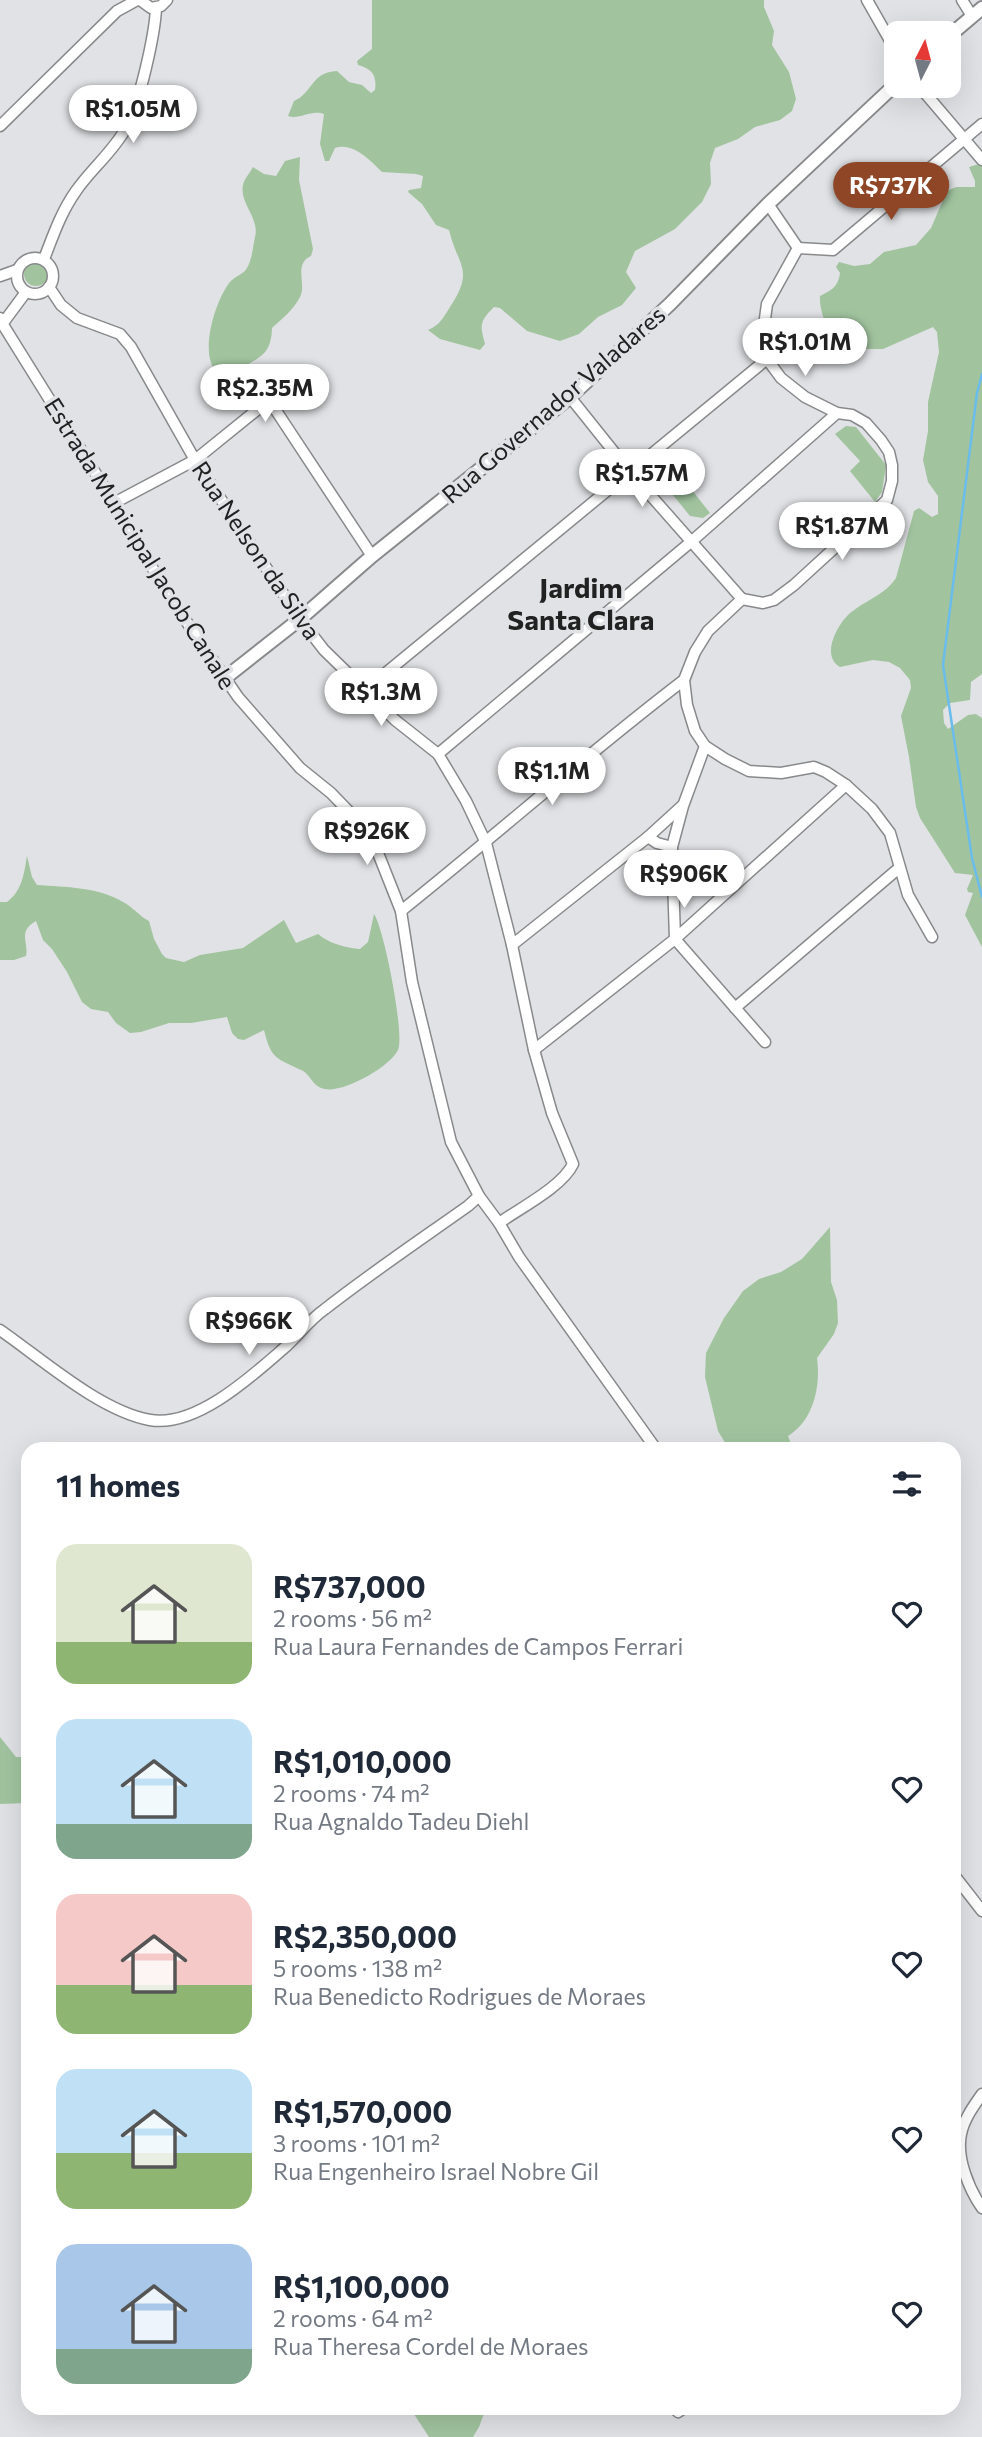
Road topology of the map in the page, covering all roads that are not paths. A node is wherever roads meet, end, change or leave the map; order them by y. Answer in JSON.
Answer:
{"nodes":[{"id":1,"x":139,"y":0,"type":"edge"},
{"id":2,"x":167,"y":0,"type":"edge"},
{"id":3,"x":867,"y":0,"type":"edge"},
{"id":4,"x":962,"y":0,"type":"edge"},
{"id":5,"x":156,"y":8,"type":"junction"},
{"id":6,"x":977,"y":12,"type":"edge"},
{"id":7,"x":961,"y":26,"type":"edge"},
{"id":8,"x":884,"y":30,"type":"edge"},
{"id":9,"x":884,"y":95,"type":"edge"},
{"id":10,"x":929,"y":98,"type":"edge"},
{"id":11,"x":982,"y":124,"type":"edge"},
{"id":12,"x":0,"y":126,"type":"edge"},
{"id":13,"x":964,"y":141,"type":"junction"},
{"id":14,"x":982,"y":160,"type":"edge"},
{"id":15,"x":768,"y":204,"type":"junction"},
{"id":16,"x":799,"y":248,"type":"junction"},
{"id":17,"x":44,"y":259,"type":"junction"},
{"id":18,"x":17,"y":270,"type":"junction"},
{"id":19,"x":0,"y":276,"type":"edge"},
{"id":20,"x":49,"y":287,"type":"junction"},
{"id":21,"x":26,"y":292,"type":"junction"},
{"id":22,"x":1,"y":320,"type":"edge"},
{"id":23,"x":767,"y":359,"type":"junction"},
{"id":24,"x":570,"y":397,"type":"junction"},
{"id":25,"x":836,"y":413,"type":"junction"},
{"id":26,"x":195,"y":460,"type":"junction"},
{"id":27,"x":630,"y":472,"type":"junction"},
{"id":28,"x":114,"y":503,"type":"junction"},
{"id":29,"x":692,"y":541,"type":"junction"},
{"id":30,"x":372,"y":556,"type":"junction"},
{"id":31,"x":742,"y":599,"type":"junction"},
{"id":32,"x":300,"y":619,"type":"junction"},
{"id":33,"x":225,"y":678,"type":"junction"},
{"id":34,"x":684,"y":680,"type":"junction"},
{"id":35,"x":365,"y":690,"type":"junction"},
{"id":36,"x":705,"y":746,"type":"junction"},
{"id":37,"x":438,"y":754,"type":"junction"},
{"id":38,"x":846,"y":785,"type":"junction"},
{"id":39,"x":683,"y":806,"type":"junction"},
{"id":40,"x":648,"y":837,"type":"junction"},
{"id":41,"x":486,"y":842,"type":"junction"},
{"id":42,"x":672,"y":847,"type":"junction"},
{"id":43,"x":899,"y":868,"type":"junction"},
{"id":44,"x":401,"y":911,"type":"junction"},
{"id":45,"x":932,"y":937,"type":"dead end"},
{"id":46,"x":675,"y":939,"type":"junction"},
{"id":47,"x":512,"y":945,"type":"junction"},
{"id":48,"x":735,"y":1008,"type":"junction"},
{"id":49,"x":765,"y":1042,"type":"dead end"},
{"id":50,"x":534,"y":1051,"type":"junction"},
{"id":51,"x":479,"y":1196,"type":"junction"},
{"id":52,"x":499,"y":1223,"type":"junction"},
{"id":53,"x":0,"y":1330,"type":"edge"},
{"id":54,"x":651,"y":1442,"type":"edge"},
{"id":55,"x":961,"y":1884,"type":"edge"},
{"id":56,"x":982,"y":1912,"type":"edge"},
{"id":57,"x":982,"y":2094,"type":"edge"},
{"id":58,"x":961,"y":2129,"type":"edge"},
{"id":59,"x":961,"y":2155,"type":"edge"},
{"id":60,"x":982,"y":2208,"type":"edge"}],
"edges":[{"from":1,"to":5,"type":"street"},
{"from":1,"to":12,"type":"street"},
{"from":2,"to":5,"type":"street"},
{"from":3,"to":8,"type":"street"},
{"from":4,"to":6,"type":"street"},
{"from":5,"to":17,"type":"street"},
{"from":6,"to":7,"type":"street"},
{"from":9,"to":15,"type":"street","name":"Rua Governador Valadares"},
{"from":10,"to":13,"type":"street"},
{"from":11,"to":13,"type":"street"},
{"from":13,"to":14,"type":"street"},
{"from":13,"to":16,"type":"street"},
{"from":15,"to":16,"type":"street"},
{"from":15,"to":24,"type":"street","name":"Rua Governador Valadares"},
{"from":16,"to":23,"type":"street"},
{"from":17,"to":18,"type":"street"},
{"from":17,"to":20,"type":"street"},
{"from":18,"to":19,"type":"street"},
{"from":18,"to":21,"type":"street"},
{"from":20,"to":21,"type":"street"},
{"from":20,"to":26,"type":"street","name":"Rua Nelson da Silva"},
{"from":21,"to":22,"type":"street"},
{"from":22,"to":28,"type":"street","name":"Estrada Municipal Jacob Canale"},
{"from":23,"to":25,"type":"street"},
{"from":23,"to":27,"type":"street"},
{"from":24,"to":27,"type":"street"},
{"from":24,"to":30,"type":"street","name":"Rua Governador Valadares"},
{"from":25,"to":29,"type":"street"},
{"from":25,"to":31,"type":"street"},
{"from":26,"to":28,"type":"street"},
{"from":26,"to":30,"type":"street"},
{"from":26,"to":32,"type":"street","name":"Rua Nelson da Silva"},
{"from":27,"to":29,"type":"street"},
{"from":27,"to":35,"type":"street"},
{"from":28,"to":33,"type":"street","name":"Estrada Municipal Jacob Canale"},
{"from":29,"to":31,"type":"street"},
{"from":29,"to":37,"type":"street"},
{"from":30,"to":32,"type":"street","name":"Rua Governador Valadares"},
{"from":31,"to":34,"type":"street"},
{"from":32,"to":33,"type":"street","name":"Rua Governador Valadares"},
{"from":32,"to":35,"type":"street","name":"Rua Nelson da Silva"},
{"from":33,"to":44,"type":"street","name":"Estrada Municipal Jacob Canale"},
{"from":34,"to":36,"type":"street"},
{"from":34,"to":41,"type":"street"},
{"from":35,"to":37,"type":"street","name":"Rua Nelson da Silva"},
{"from":36,"to":38,"type":"street"},
{"from":36,"to":39,"type":"street"},
{"from":37,"to":41,"type":"street","name":"Rua Nelson da Silva"},
{"from":38,"to":43,"type":"street"},
{"from":38,"to":46,"type":"street"},
{"from":39,"to":40,"type":"street"},
{"from":39,"to":42,"type":"street"},
{"from":40,"to":42,"type":"street"},
{"from":40,"to":47,"type":"street"},
{"from":41,"to":44,"type":"street"},
{"from":41,"to":47,"type":"street","name":"Rua Nelson da Silva"},
{"from":42,"to":46,"type":"street"},
{"from":43,"to":45,"type":"street"},
{"from":43,"to":48,"type":"street"},
{"from":44,"to":51,"type":"street","name":"Estrada Municipal Jacob Canale"},
{"from":46,"to":48,"type":"street"},
{"from":46,"to":50,"type":"street"},
{"from":47,"to":50,"type":"street","name":"Rua Nelson da Silva"},
{"from":48,"to":49,"type":"street"},
{"from":50,"to":52,"type":"street","name":"Rua Nelson da Silva"},
{"from":51,"to":52,"type":"street","name":"Estrada Municipal Jacob Canale"},
{"from":51,"to":53,"type":"street"},
{"from":52,"to":54,"type":"street","name":"Estrada Municipal Jacob Canale"},
{"from":55,"to":56,"type":"street"},
{"from":57,"to":58,"type":"street"},
{"from":59,"to":60,"type":"street"}]}
